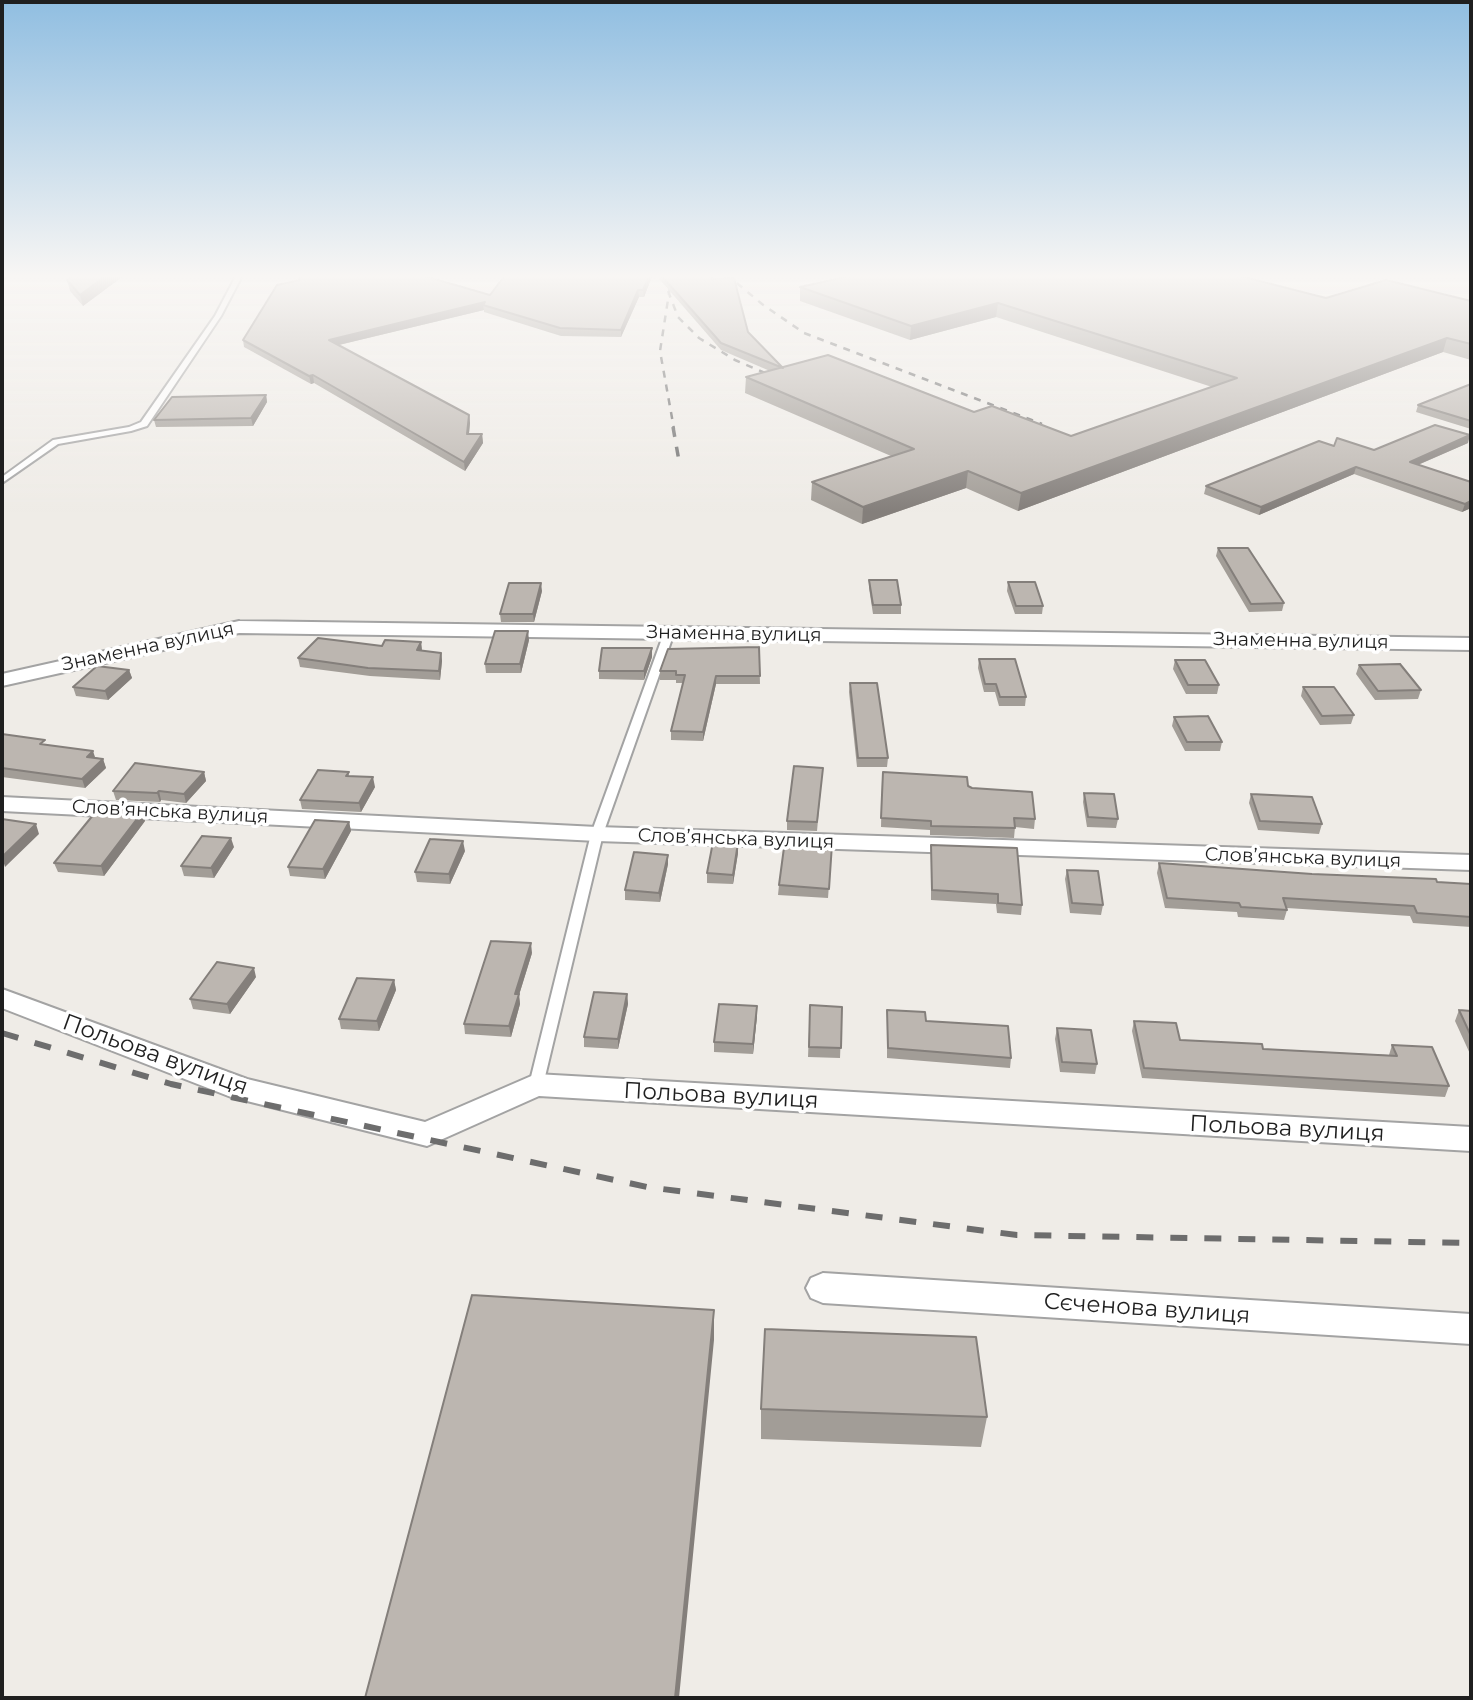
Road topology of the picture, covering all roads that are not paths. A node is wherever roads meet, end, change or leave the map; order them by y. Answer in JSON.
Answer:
{"nodes":[{"id":1,"x":192,"y":353,"type":"edge"},
{"id":2,"x":2,"y":481,"type":"edge"},
{"id":3,"x":669,"y":633,"type":"junction"},
{"id":4,"x":1471,"y":644,"type":"edge"},
{"id":5,"x":2,"y":680,"type":"edge"},
{"id":6,"x":2,"y":804,"type":"edge"},
{"id":7,"x":597,"y":834,"type":"junction"},
{"id":8,"x":1471,"y":863,"type":"edge"},
{"id":9,"x":2,"y":998,"type":"edge"},
{"id":10,"x":536,"y":1085,"type":"junction"},
{"id":11,"x":1471,"y":1139,"type":"edge"},
{"id":12,"x":823,"y":1289,"type":"dead end"},
{"id":13,"x":1471,"y":1329,"type":"edge"}],
"edges":[{"from":1,"to":2,"type":"lane"},
{"from":3,"to":4,"type":"street","name":"Знаменна вулиця"},
{"from":3,"to":5,"type":"street","name":"Знаменна вулиця"},
{"from":3,"to":7,"type":"lane"},
{"from":6,"to":7,"type":"street","name":"Слов’янська вулиця"},
{"from":7,"to":8,"type":"street","name":"Слов’янська вулиця"},
{"from":7,"to":10,"type":"lane"},
{"from":9,"to":10,"type":"street","name":"Польова вулиця"},
{"from":10,"to":11,"type":"street","name":"Польова вулиця"},
{"from":12,"to":13,"type":"street","name":"Сєченова вулиця"}]}
